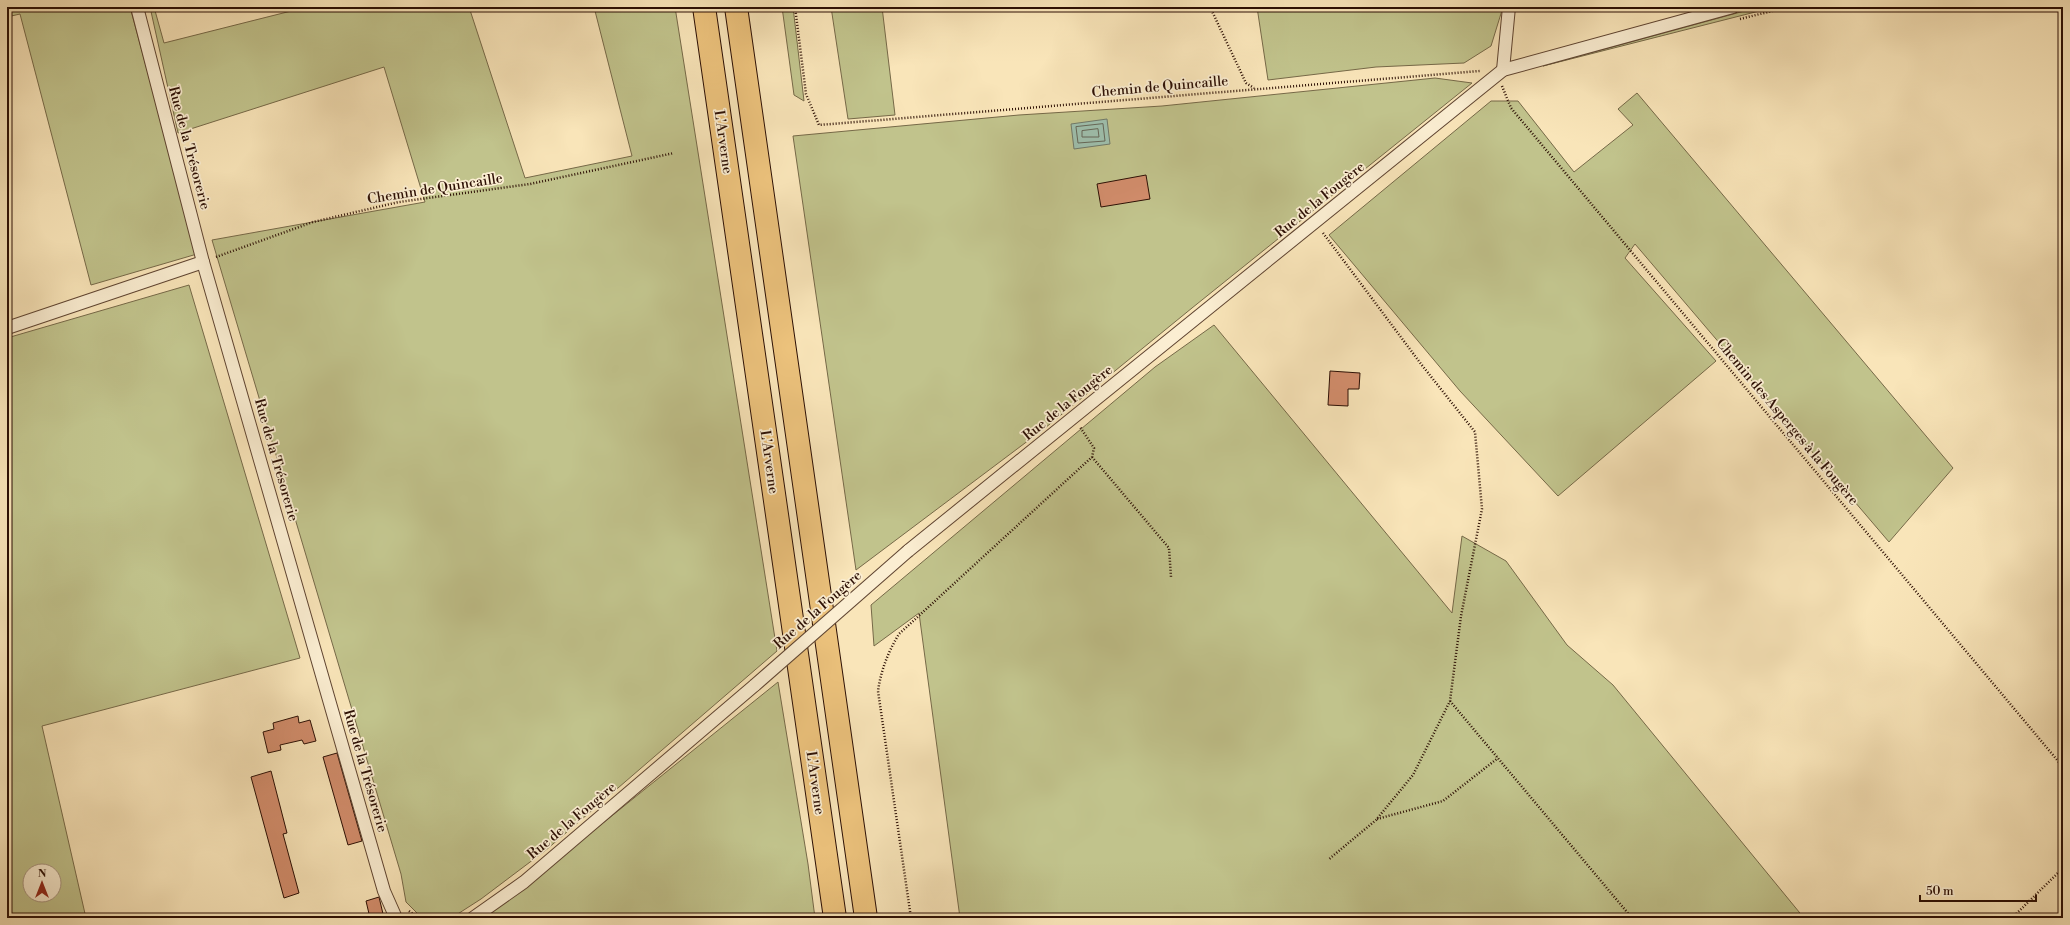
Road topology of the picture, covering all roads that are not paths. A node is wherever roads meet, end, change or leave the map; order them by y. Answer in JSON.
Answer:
{"nodes":[{"id":1,"x":137,"y":7,"type":"edge"},
{"id":2,"x":704,"y":7,"type":"edge"},
{"id":3,"x":736,"y":7,"type":"edge"},
{"id":4,"x":1509,"y":7,"type":"edge"},
{"id":5,"x":1733,"y":7,"type":"edge"},
{"id":6,"x":1503,"y":70,"type":"junction"},
{"id":7,"x":203,"y":262,"type":"junction"},
{"id":8,"x":7,"y":328,"type":"edge"},
{"id":9,"x":396,"y":918,"type":"edge"},
{"id":10,"x":473,"y":918,"type":"edge"},
{"id":11,"x":835,"y":918,"type":"edge"},
{"id":12,"x":866,"y":918,"type":"edge"}],
"edges":[{"from":1,"to":7,"type":"street","name":"Rue de la Trésorerie"},
{"from":2,"to":11,"type":"highway","name":"L'Arverne"},
{"from":3,"to":12,"type":"highway"},
{"from":4,"to":6,"type":"street"},
{"from":5,"to":6,"type":"street","name":"Rue de la Fougère"},
{"from":6,"to":10,"type":"street","name":"Rue de la Fougère","bridge":true},
{"from":7,"to":8,"type":"street"},
{"from":7,"to":9,"type":"street","name":"Rue de la Trésorerie"}]}
